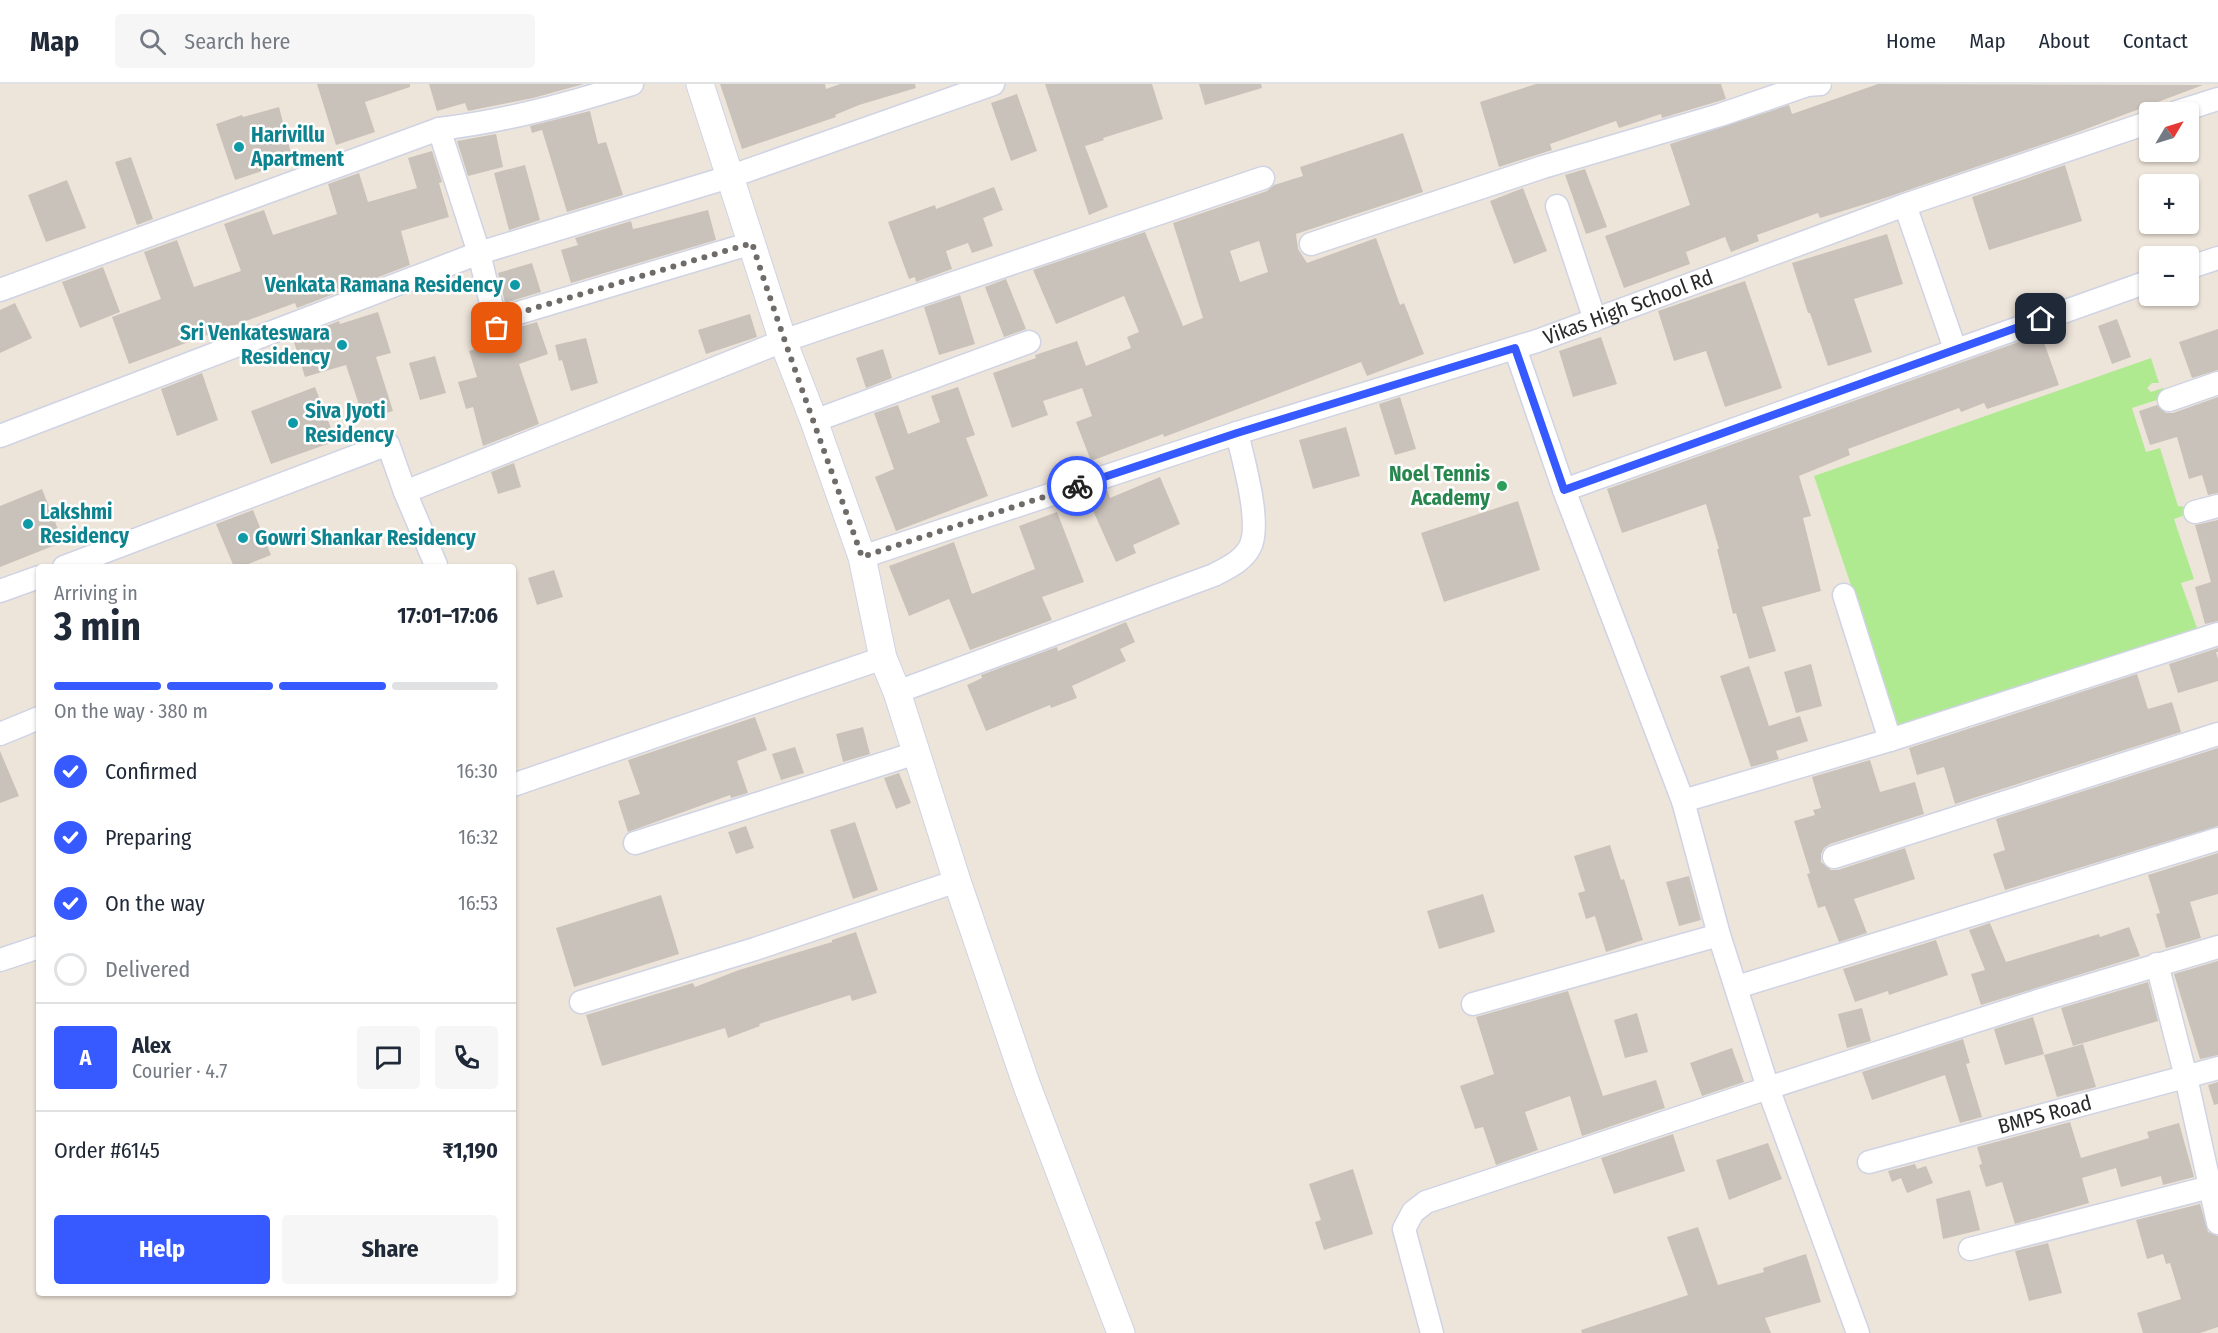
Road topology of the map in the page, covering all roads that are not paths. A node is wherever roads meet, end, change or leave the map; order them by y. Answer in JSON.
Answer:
{"nodes":[{"id":1,"x":632,"y":84,"type":"edge"},
{"id":2,"x":700,"y":84,"type":"edge"},
{"id":3,"x":993,"y":84,"type":"edge"},
{"id":4,"x":1820,"y":84,"type":"edge"},
{"id":5,"x":2218,"y":99,"type":"edge"},
{"id":6,"x":2199,"y":105,"type":"edge"},
{"id":7,"x":2139,"y":126,"type":"edge"},
{"id":8,"x":439,"y":129,"type":"junction"},
{"id":9,"x":729,"y":177,"type":"junction"},
{"id":10,"x":1263,"y":178,"type":"dead end"},
{"id":11,"x":1905,"y":205,"type":"junction"},
{"id":12,"x":1557,"y":206,"type":"dead end"},
{"id":13,"x":752,"y":243,"type":"junction"},
{"id":14,"x":1311,"y":244,"type":"dead end"},
{"id":15,"x":479,"y":253,"type":"junction"},
{"id":16,"x":2218,"y":258,"type":"edge"},
{"id":17,"x":2199,"y":264,"type":"edge"},
{"id":18,"x":2139,"y":285,"type":"edge"},
{"id":19,"x":0,"y":290,"type":"edge"},
{"id":20,"x":1595,"y":320,"type":"junction"},
{"id":21,"x":783,"y":341,"type":"junction"},
{"id":22,"x":1029,"y":342,"type":"dead end"},
{"id":23,"x":1515,"y":348,"type":"junction"},
{"id":24,"x":1955,"y":349,"type":"junction"},
{"id":25,"x":2218,"y":383,"type":"edge"},
{"id":26,"x":2169,"y":400,"type":"dead end"},
{"id":27,"x":814,"y":421,"type":"junction"},
{"id":28,"x":1237,"y":433,"type":"junction"},
{"id":29,"x":0,"y":436,"type":"edge"},
{"id":30,"x":1564,"y":490,"type":"junction"},
{"id":31,"x":405,"y":492,"type":"junction"},
{"id":32,"x":2218,"y":506,"type":"edge"},
{"id":33,"x":2195,"y":512,"type":"dead end"},
{"id":34,"x":862,"y":557,"type":"junction"},
{"id":35,"x":72,"y":564,"type":"edge"},
{"id":36,"x":436,"y":564,"type":"edge"},
{"id":37,"x":36,"y":577,"type":"edge"},
{"id":38,"x":0,"y":591,"type":"edge"},
{"id":39,"x":1844,"y":595,"type":"dead end"},
{"id":40,"x":2217,"y":638,"type":"edge"},
{"id":41,"x":883,"y":658,"type":"junction"},
{"id":42,"x":897,"y":692,"type":"junction"},
{"id":43,"x":36,"y":719,"type":"edge"},
{"id":44,"x":0,"y":734,"type":"edge"},
{"id":45,"x":2218,"y":734,"type":"edge"},
{"id":46,"x":1890,"y":740,"type":"junction"},
{"id":47,"x":916,"y":753,"type":"junction"},
{"id":48,"x":516,"y":784,"type":"edge"},
{"id":49,"x":1683,"y":801,"type":"junction"},
{"id":50,"x":2218,"y":839,"type":"edge"},
{"id":51,"x":635,"y":843,"type":"dead end"},
{"id":52,"x":1834,"y":857,"type":"dead end"},
{"id":53,"x":957,"y":881,"type":"junction"},
{"id":54,"x":1719,"y":935,"type":"junction"},
{"id":55,"x":2218,"y":947,"type":"edge"},
{"id":56,"x":36,"y":948,"type":"edge"},
{"id":57,"x":0,"y":960,"type":"edge"},
{"id":58,"x":2157,"y":964,"type":"junction"},
{"id":59,"x":1737,"y":987,"type":"junction"},
{"id":60,"x":581,"y":1002,"type":"dead end"},
{"id":61,"x":1473,"y":1004,"type":"dead end"},
{"id":62,"x":2218,"y":1068,"type":"edge"},
{"id":63,"x":2186,"y":1077,"type":"junction"},
{"id":64,"x":1768,"y":1089,"type":"junction"},
{"id":65,"x":1869,"y":1162,"type":"dead end"},
{"id":66,"x":2214,"y":1186,"type":"edge"},
{"id":67,"x":2218,"y":1223,"type":"edge"},
{"id":68,"x":1970,"y":1249,"type":"dead end"},
{"id":69,"x":1121,"y":1333,"type":"edge"},
{"id":70,"x":1432,"y":1333,"type":"edge"},
{"id":71,"x":1858,"y":1333,"type":"edge"}],
"edges":[{"from":1,"to":8,"type":"street"},
{"from":2,"to":9,"type":"street"},
{"from":3,"to":9,"type":"street"},
{"from":4,"to":14,"type":"street"},
{"from":5,"to":6,"type":"street"},
{"from":7,"to":11,"type":"street","name":"Vikas High School Rd"},
{"from":8,"to":15,"type":"street"},
{"from":8,"to":19,"type":"street"},
{"from":9,"to":13,"type":"street"},
{"from":9,"to":15,"type":"street"},
{"from":10,"to":21,"type":"street"},
{"from":11,"to":20,"type":"street","name":"Vikas High School Rd"},
{"from":11,"to":24,"type":"street"},
{"from":12,"to":20,"type":"street"},
{"from":13,"to":15,"type":"street"},
{"from":13,"to":21,"type":"street"},
{"from":15,"to":29,"type":"street"},
{"from":16,"to":17,"type":"street"},
{"from":18,"to":24,"type":"street"},
{"from":20,"to":23,"type":"street","name":"Vikas High School Rd"},
{"from":21,"to":27,"type":"street"},
{"from":21,"to":31,"type":"street"},
{"from":22,"to":27,"type":"street"},
{"from":23,"to":28,"type":"street","name":"Vikas High School Rd"},
{"from":23,"to":30,"type":"street"},
{"from":24,"to":30,"type":"street"},
{"from":25,"to":26,"type":"street"},
{"from":27,"to":34,"type":"street"},
{"from":28,"to":34,"type":"street","name":"Vikas High School Rd"},
{"from":28,"to":42,"type":"street"},
{"from":30,"to":49,"type":"street"},
{"from":31,"to":35,"type":"street"},
{"from":31,"to":36,"type":"street"},
{"from":32,"to":33,"type":"street"},
{"from":34,"to":41,"type":"street"},
{"from":37,"to":38,"type":"street"},
{"from":39,"to":46,"type":"street"},
{"from":40,"to":46,"type":"street"},
{"from":41,"to":42,"type":"street"},
{"from":41,"to":48,"type":"street"},
{"from":42,"to":47,"type":"street"},
{"from":43,"to":44,"type":"street"},
{"from":45,"to":52,"type":"street"},
{"from":46,"to":49,"type":"street"},
{"from":47,"to":51,"type":"street"},
{"from":47,"to":53,"type":"street"},
{"from":49,"to":54,"type":"street"},
{"from":50,"to":59,"type":"street"},
{"from":53,"to":60,"type":"street"},
{"from":53,"to":69,"type":"street"},
{"from":54,"to":59,"type":"street"},
{"from":54,"to":61,"type":"street"},
{"from":55,"to":58,"type":"street"},
{"from":56,"to":57,"type":"street"},
{"from":58,"to":63,"type":"street"},
{"from":58,"to":64,"type":"street"},
{"from":59,"to":64,"type":"street"},
{"from":62,"to":63,"type":"street","name":"BMPS Road"},
{"from":63,"to":65,"type":"street","name":"BMPS Road"},
{"from":63,"to":66,"type":"street"},
{"from":64,"to":70,"type":"street"},
{"from":64,"to":71,"type":"street"},
{"from":66,"to":67,"type":"street"},
{"from":66,"to":68,"type":"street"}]}
